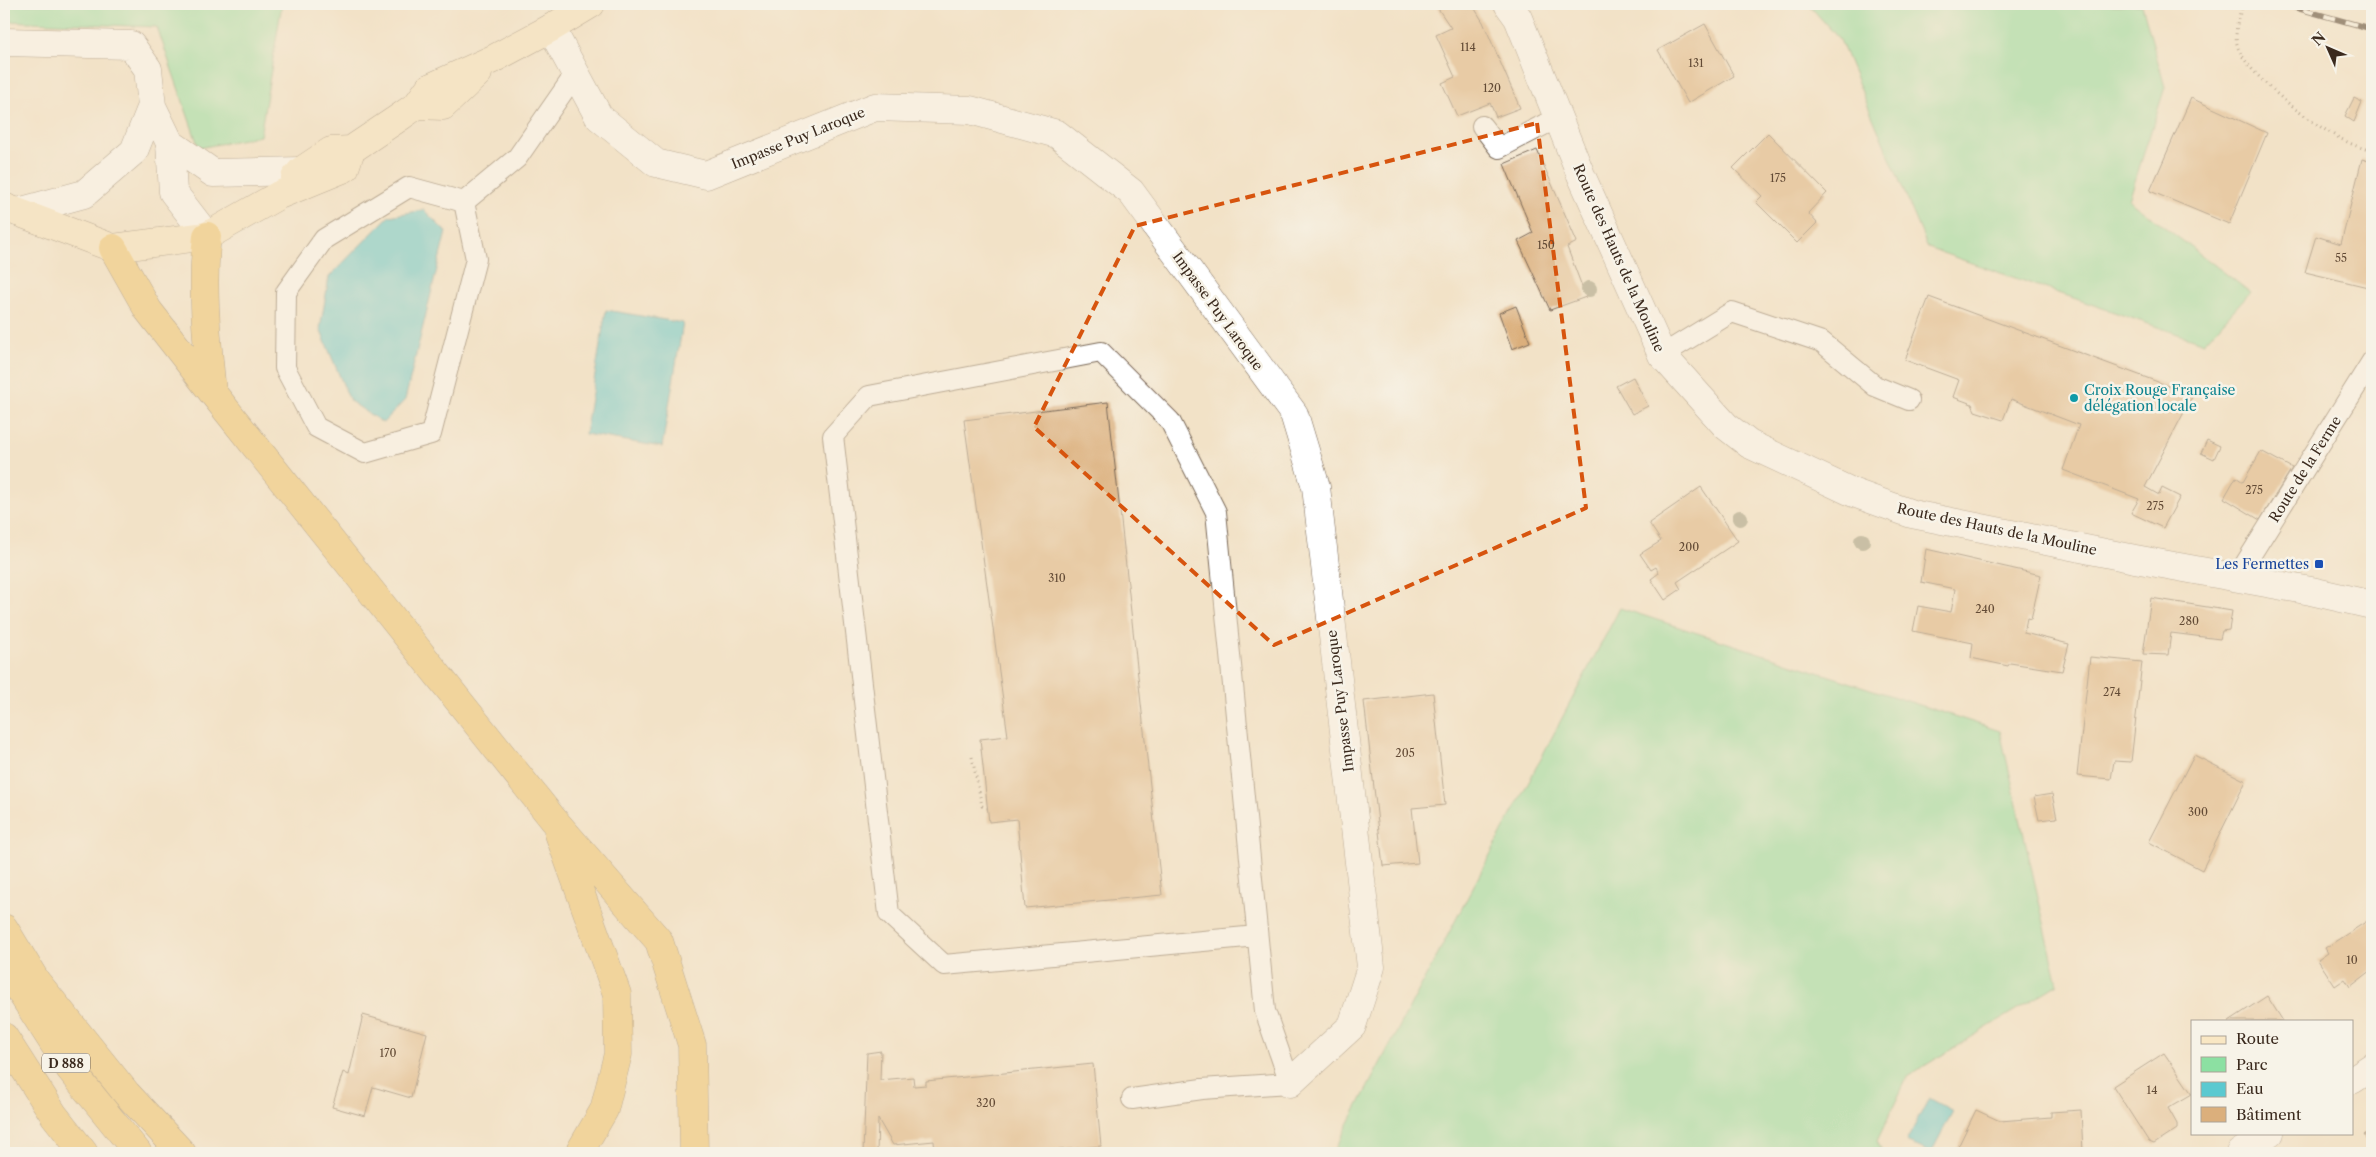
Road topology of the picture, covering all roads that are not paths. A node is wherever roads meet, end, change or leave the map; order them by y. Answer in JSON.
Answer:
{"nodes":[{"id":1,"x":591,"y":4,"type":"edge"},
{"id":2,"x":1508,"y":4,"type":"edge"},
{"id":3,"x":551,"y":28,"type":"junction"},
{"id":4,"x":4,"y":42,"type":"edge"},
{"id":5,"x":576,"y":73,"type":"junction"},
{"id":6,"x":152,"y":106,"type":"junction"},
{"id":7,"x":1557,"y":118,"type":"junction"},
{"id":8,"x":1482,"y":126,"type":"dead end"},
{"id":9,"x":170,"y":143,"type":"junction"},
{"id":10,"x":351,"y":150,"type":"junction"},
{"id":11,"x":301,"y":171,"type":"junction"},
{"id":12,"x":280,"y":195,"type":"junction"},
{"id":13,"x":464,"y":202,"type":"junction"},
{"id":14,"x":11,"y":210,"type":"edge"},
{"id":15,"x":207,"y":236,"type":"junction"},
{"id":16,"x":114,"y":248,"type":"junction"},
{"id":17,"x":1662,"y":355,"type":"junction"},
{"id":18,"x":2372,"y":361,"type":"edge"},
{"id":19,"x":212,"y":392,"type":"junction"},
{"id":20,"x":1909,"y":400,"type":"dead end"},
{"id":21,"x":2237,"y":577,"type":"junction"},
{"id":22,"x":2372,"y":605,"type":"edge"},
{"id":23,"x":553,"y":819,"type":"junction"},
{"id":24,"x":4,"y":928,"type":"edge"},
{"id":25,"x":1257,"y":936,"type":"junction"},
{"id":26,"x":4,"y":966,"type":"edge"},
{"id":27,"x":4,"y":1037,"type":"edge"},
{"id":28,"x":2372,"y":1067,"type":"edge"},
{"id":29,"x":2354,"y":1079,"type":"edge"},
{"id":30,"x":1290,"y":1082,"type":"junction"},
{"id":31,"x":1132,"y":1099,"type":"dead end"},
{"id":32,"x":2268,"y":1134,"type":"edge"},
{"id":33,"x":84,"y":1153,"type":"edge"},
{"id":34,"x":138,"y":1153,"type":"edge"},
{"id":35,"x":182,"y":1153,"type":"edge"},
{"id":36,"x":580,"y":1153,"type":"edge"},
{"id":37,"x":694,"y":1153,"type":"edge"},
{"id":38,"x":2240,"y":1153,"type":"edge"}],
"edges":[{"from":1,"to":3,"type":"main road"},
{"from":2,"to":7,"type":"street","name":"Route des Hauts de la Mouline"},
{"from":3,"to":5,"type":"street","name":"Impasse Puy Laroque"},
{"from":3,"to":10,"type":"main road"},
{"from":4,"to":6,"type":"street"},
{"from":5,"to":13,"type":"lane"},
{"from":5,"to":30,"type":"street","name":"Impasse Puy Laroque"},
{"from":6,"to":9,"type":"street"},
{"from":6,"to":14,"type":"street"},
{"from":7,"to":8,"type":"lane"},
{"from":7,"to":17,"type":"street","name":"Route des Hauts de la Mouline"},
{"from":9,"to":11,"type":"street"},
{"from":9,"to":15,"type":"street"},
{"from":10,"to":11,"type":"main road"},
{"from":10,"to":12,"type":"main road"},
{"from":11,"to":12,"type":"main road"},
{"from":12,"to":15,"type":"main road"},
{"from":13,"to":13,"type":"lane"},
{"from":14,"to":16,"type":"main road"},
{"from":15,"to":16,"type":"main road"},
{"from":15,"to":19,"type":"highway"},
{"from":16,"to":19,"type":"highway"},
{"from":17,"to":20,"type":"lane"},
{"from":17,"to":21,"type":"street","name":"Route des Hauts de la Mouline"},
{"from":18,"to":21,"type":"lane","name":"Route de la Ferme"},
{"from":19,"to":23,"type":"highway"},
{"from":21,"to":22,"type":"street","name":"Route des Hauts de la Mouline"},
{"from":23,"to":36,"type":"highway"},
{"from":23,"to":37,"type":"highway"},
{"from":24,"to":35,"type":"highway"},
{"from":25,"to":25,"type":"lane"},
{"from":25,"to":30,"type":"lane"},
{"from":26,"to":34,"type":"highway","number":"D 888"},
{"from":27,"to":33,"type":"highway","number":"D 888"},
{"from":28,"to":29,"type":"street"},
{"from":30,"to":31,"type":"lane"},
{"from":32,"to":38,"type":"street"}]}
